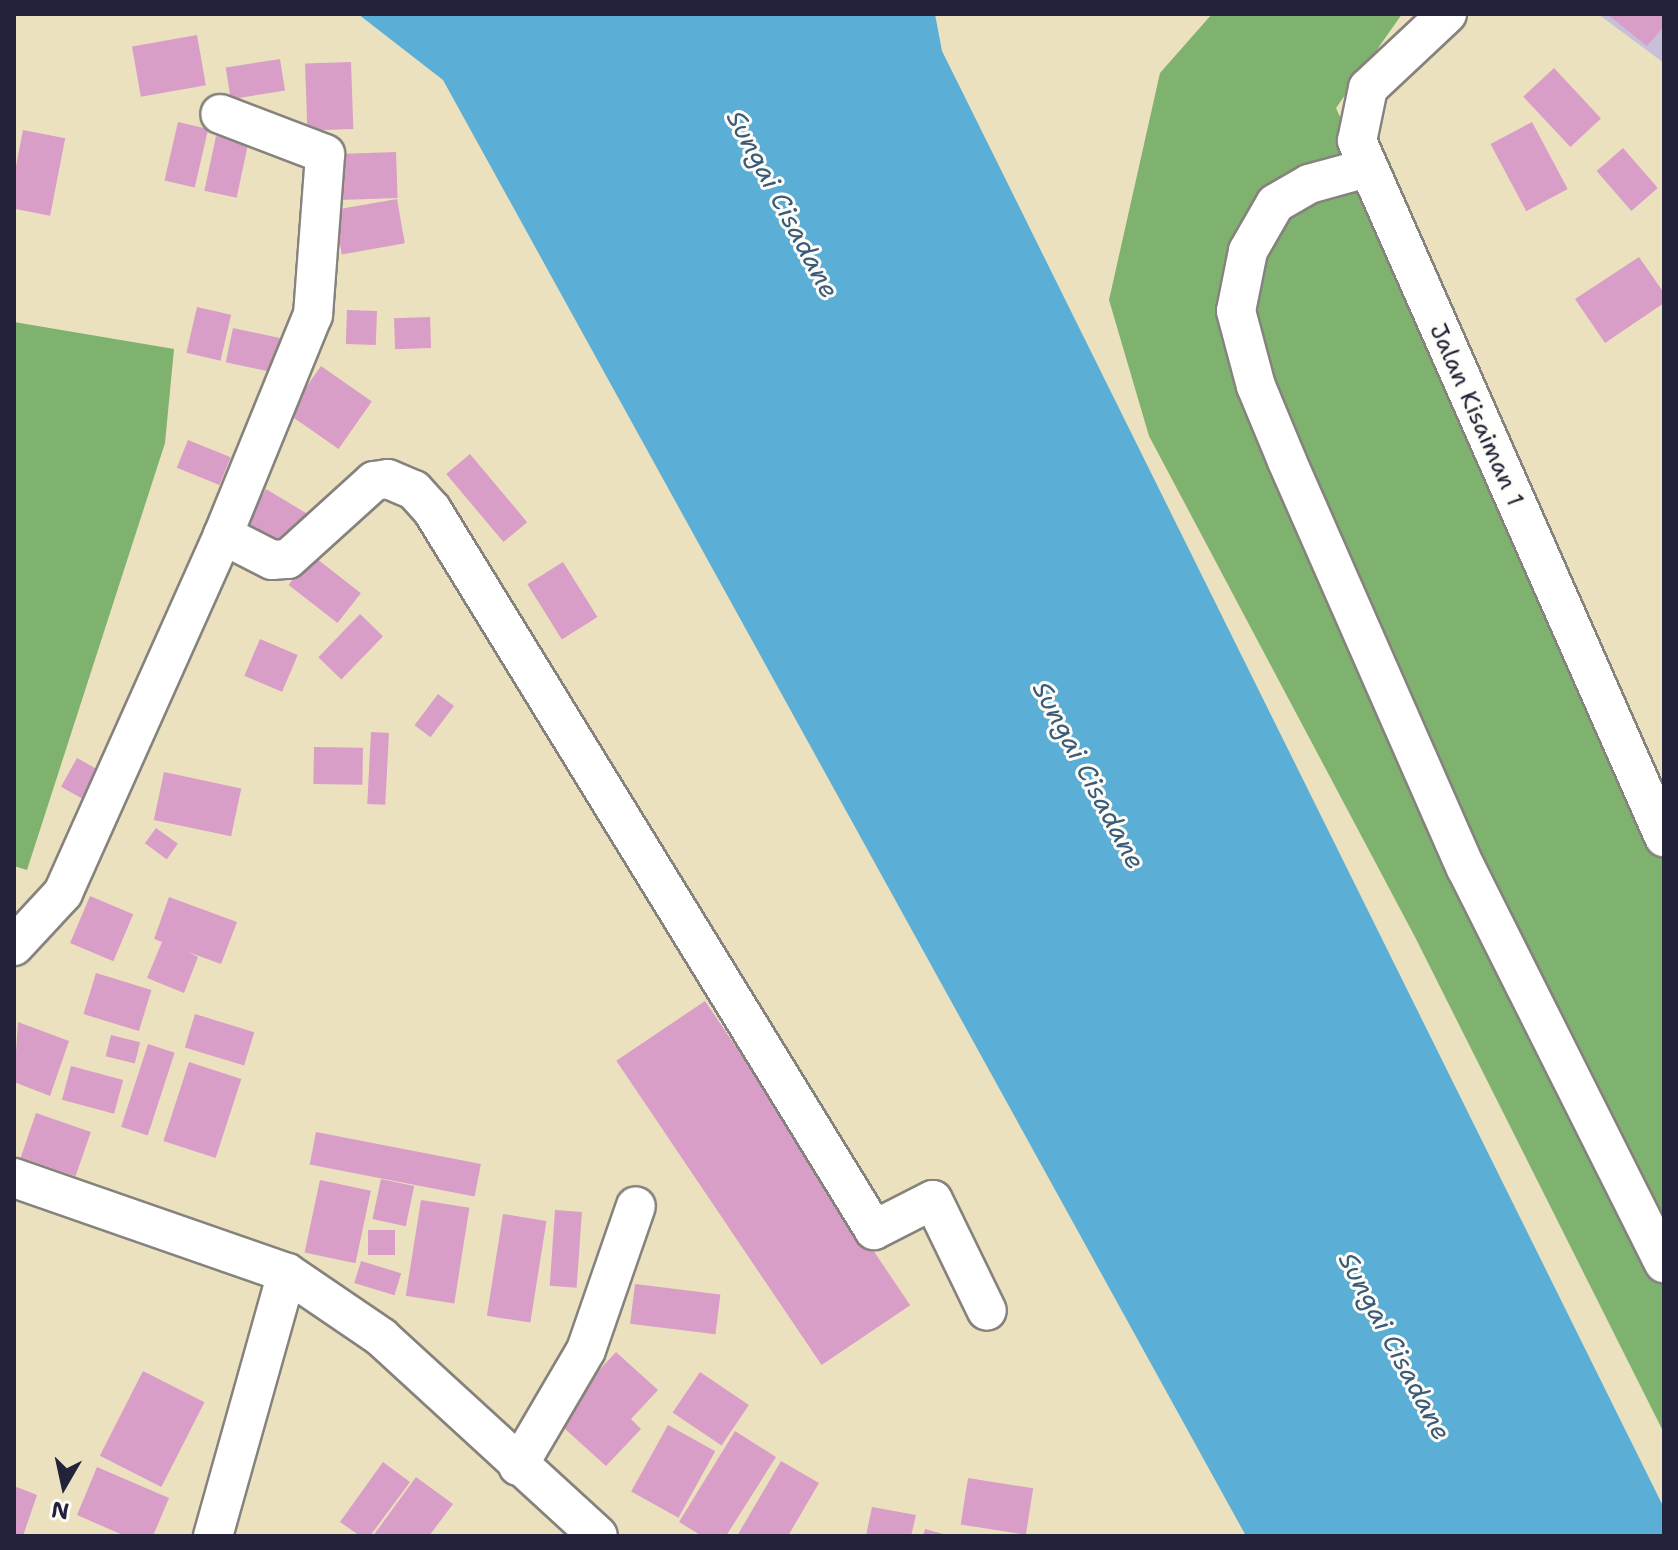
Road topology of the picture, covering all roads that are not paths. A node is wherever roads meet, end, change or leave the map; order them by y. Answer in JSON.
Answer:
{"nodes":[{"id":1,"x":1447,"y":14,"type":"edge"},
{"id":2,"x":220,"y":114,"type":"dead end"},
{"id":3,"x":1367,"y":168,"type":"junction"},
{"id":4,"x":223,"y":535,"type":"junction"},
{"id":5,"x":1664,"y":837,"type":"edge"},
{"id":6,"x":14,"y":946,"type":"edge"},
{"id":7,"x":14,"y":972,"type":"edge"},
{"id":8,"x":14,"y":1178,"type":"edge"},
{"id":9,"x":636,"y":1206,"type":"dead end"},
{"id":10,"x":1664,"y":1263,"type":"edge"},
{"id":11,"x":287,"y":1273,"type":"junction"},
{"id":12,"x":987,"y":1311,"type":"dead end"},
{"id":13,"x":518,"y":1466,"type":"junction"},
{"id":14,"x":213,"y":1536,"type":"edge"},
{"id":15,"x":598,"y":1536,"type":"edge"}],
"edges":[{"from":1,"to":3,"type":"street","name":"Jalan Kisaiman 1"},
{"from":2,"to":4,"type":"street"},
{"from":3,"to":5,"type":"street","name":"Jalan Kisaiman 1"},
{"from":3,"to":10,"type":"street"},
{"from":4,"to":6,"type":"street"},
{"from":4,"to":12,"type":"street"},
{"from":6,"to":7,"type":"street"},
{"from":8,"to":11,"type":"street"},
{"from":9,"to":13,"type":"street"},
{"from":11,"to":13,"type":"street"},
{"from":11,"to":14,"type":"street"},
{"from":13,"to":15,"type":"street"}]}
